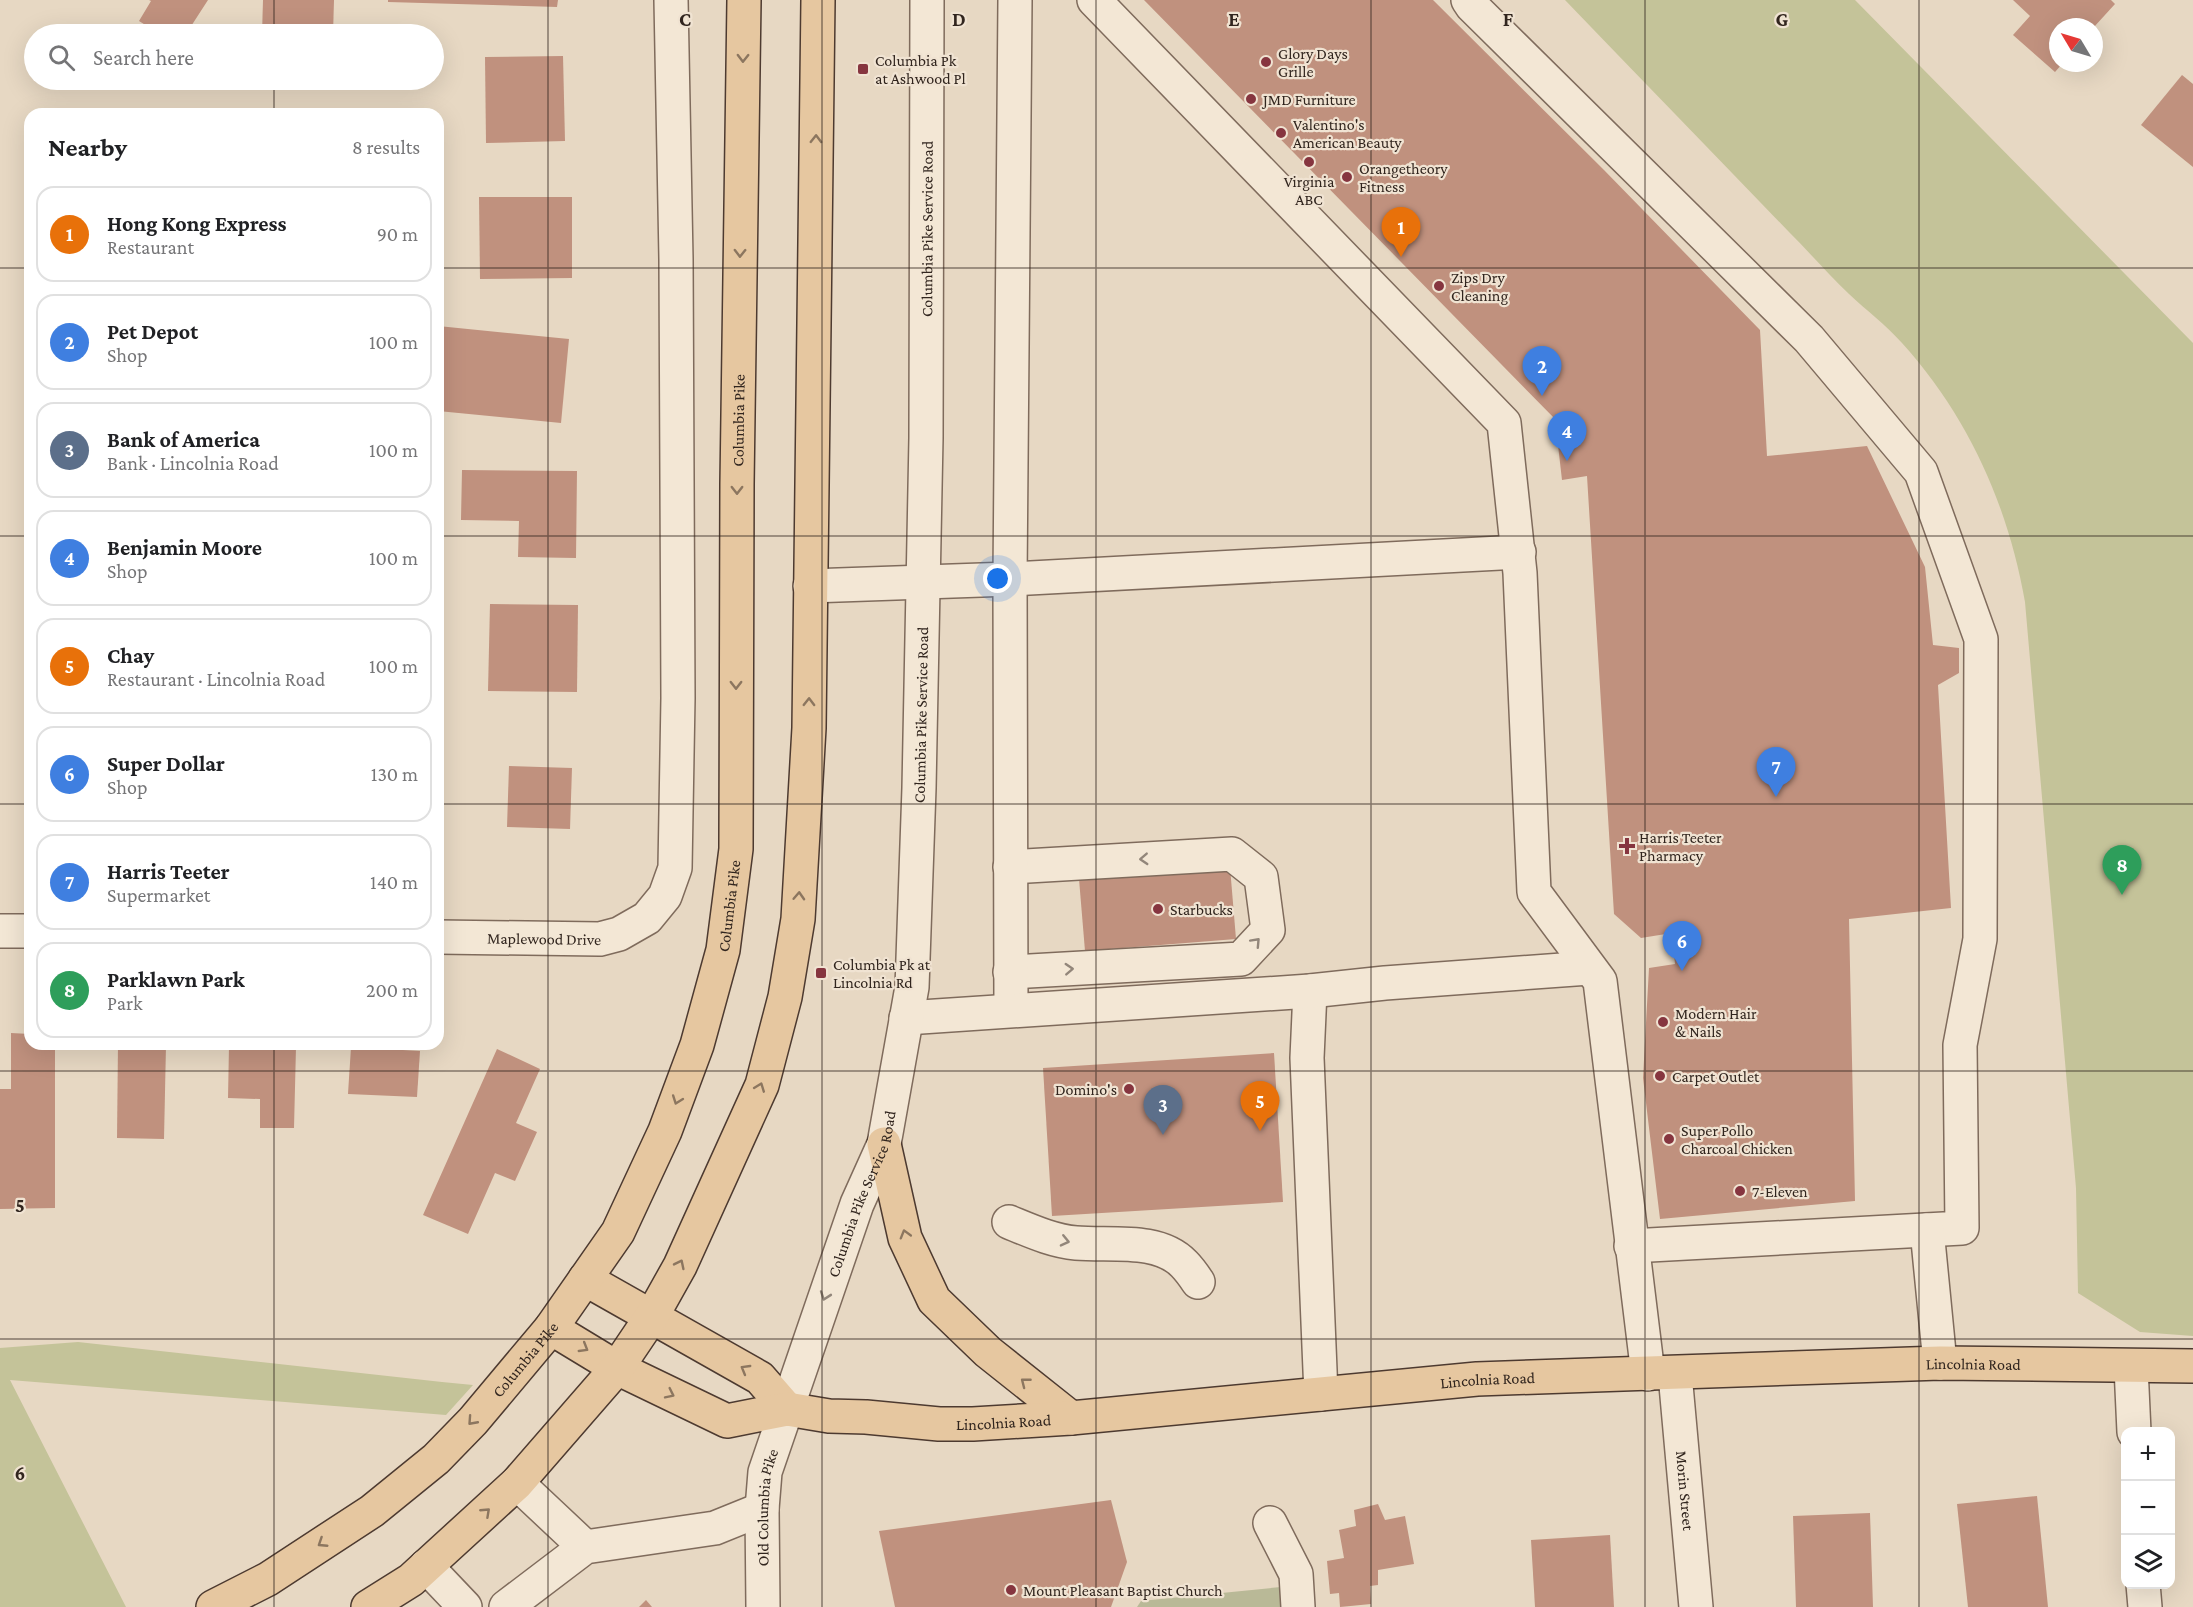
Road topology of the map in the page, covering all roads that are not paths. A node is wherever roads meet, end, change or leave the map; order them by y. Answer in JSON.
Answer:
{"nodes":[{"id":1,"x":671,"y":0,"type":"edge"},
{"id":2,"x":744,"y":0,"type":"edge"},
{"id":3,"x":818,"y":0,"type":"edge"},
{"id":4,"x":927,"y":0,"type":"edge"},
{"id":5,"x":1015,"y":0,"type":"edge"},
{"id":6,"x":1095,"y":0,"type":"edge"},
{"id":7,"x":1468,"y":0,"type":"edge"},
{"id":8,"x":1518,"y":552,"type":"junction"},
{"id":9,"x":1010,"y":579,"type":"junction"},
{"id":10,"x":923,"y":584,"type":"junction"},
{"id":11,"x":810,"y":586,"type":"junction"},
{"id":12,"x":1011,"y":867,"type":"junction"},
{"id":13,"x":0,"y":931,"type":"edge"},
{"id":14,"x":24,"y":931,"type":"edge"},
{"id":15,"x":444,"y":936,"type":"edge"},
{"id":16,"x":1589,"y":968,"type":"junction"},
{"id":17,"x":1010,"y":972,"type":"junction"},
{"id":18,"x":1310,"y":991,"type":"junction"},
{"id":19,"x":1011,"y":1010,"type":"junction"},
{"id":20,"x":906,"y":1018,"type":"junction"},
{"id":21,"x":884,"y":1144,"type":"junction"},
{"id":22,"x":1009,"y":1222,"type":"dead end"},
{"id":23,"x":1927,"y":1230,"type":"junction"},
{"id":24,"x":1631,"y":1246,"type":"junction"},
{"id":25,"x":585,"y":1279,"type":"junction"},
{"id":26,"x":1198,"y":1282,"type":"dead end"},
{"id":27,"x":652,"y":1316,"type":"junction"},
{"id":28,"x":551,"y":1328,"type":"junction"},
{"id":29,"x":1940,"y":1364,"type":"junction"},
{"id":30,"x":2193,"y":1366,"type":"edge"},
{"id":31,"x":2131,"y":1367,"type":"junction"},
{"id":32,"x":617,"y":1368,"type":"junction"},
{"id":33,"x":1661,"y":1374,"type":"junction"},
{"id":34,"x":1321,"y":1394,"type":"junction"},
{"id":35,"x":787,"y":1409,"type":"junction"},
{"id":36,"x":1071,"y":1418,"type":"junction"},
{"id":37,"x":2134,"y":1427,"type":"edge"},
{"id":38,"x":518,"y":1483,"type":"junction"},
{"id":39,"x":762,"y":1509,"type":"junction"},
{"id":40,"x":1270,"y":1523,"type":"dead end"},
{"id":41,"x":585,"y":1547,"type":"junction"},
{"id":42,"x":426,"y":1566,"type":"junction"},
{"id":43,"x":2143,"y":1589,"type":"edge"},
{"id":44,"x":213,"y":1607,"type":"edge"},
{"id":45,"x":368,"y":1607,"type":"edge"},
{"id":46,"x":465,"y":1607,"type":"edge"},
{"id":47,"x":506,"y":1607,"type":"edge"},
{"id":48,"x":763,"y":1607,"type":"edge"},
{"id":49,"x":1298,"y":1607,"type":"edge"},
{"id":50,"x":1696,"y":1607,"type":"edge"},
{"id":51,"x":2145,"y":1607,"type":"edge"}],
"edges":[{"from":1,"to":15,"type":"street","name":"Maplewood Drive"},
{"from":2,"to":25,"type":"main road","name":"Columbia Pike","one_way":true},
{"from":11,"to":3,"type":"main road","one_way":true},
{"from":4,"to":10,"type":"street","name":"Columbia Pike Service Road"},
{"from":5,"to":9,"type":"street"},
{"from":6,"to":8,"type":"street","name":"Morin Street"},
{"from":7,"to":23,"type":"street"},
{"from":8,"to":9,"type":"street"},
{"from":8,"to":16,"type":"street","name":"Morin Street"},
{"from":9,"to":10,"type":"street"},
{"from":9,"to":12,"type":"street"},
{"from":10,"to":11,"type":"street"},
{"from":10,"to":20,"type":"street","name":"Columbia Pike Service Road"},
{"from":27,"to":11,"type":"main road","one_way":true},
{"from":12,"to":17,"type":"street"},
{"from":17,"to":12,"type":"street","one_way":true},
{"from":13,"to":14,"type":"street"},
{"from":16,"to":18,"type":"street"},
{"from":16,"to":24,"type":"street","name":"Morin Street"},
{"from":17,"to":19,"type":"street"},
{"from":18,"to":19,"type":"street"},
{"from":18,"to":34,"type":"street"},
{"from":19,"to":20,"type":"street"},
{"from":20,"to":21,"type":"street","name":"Columbia Pike Service Road"},
{"from":21,"to":35,"type":"street","name":"Columbia Pike Service Road","one_way":true},
{"from":36,"to":21,"type":"main road","one_way":true},
{"from":22,"to":26,"type":"street","one_way":true},
{"from":23,"to":24,"type":"street"},
{"from":23,"to":29,"type":"street"},
{"from":24,"to":33,"type":"street","name":"Morin Street"},
{"from":25,"to":27,"type":"main road"},
{"from":25,"to":28,"type":"main road","name":"Columbia Pike"},
{"from":27,"to":32,"type":"main road"},
{"from":35,"to":27,"type":"main road","one_way":true},
{"from":28,"to":32,"type":"main road","name":"Lincolnia Road","one_way":true},
{"from":28,"to":44,"type":"main road","name":"Columbia Pike","one_way":true},
{"from":29,"to":31,"type":"main road","name":"Lincolnia Road"},
{"from":29,"to":33,"type":"main road","name":"Lincolnia Road"},
{"from":30,"to":31,"type":"main road","name":"Lincolnia Road"},
{"from":31,"to":37,"type":"street"},
{"from":32,"to":35,"type":"main road","name":"Lincolnia Road","one_way":true},
{"from":32,"to":38,"type":"main road"},
{"from":33,"to":34,"type":"main road","name":"Lincolnia Road"},
{"from":33,"to":50,"type":"street","name":"Morin Street"},
{"from":34,"to":36,"type":"main road","name":"Lincolnia Road"},
{"from":35,"to":36,"type":"main road","name":"Lincolnia Road"},
{"from":35,"to":39,"type":"street","name":"Old Columbia Pike"},
{"from":38,"to":41,"type":"street"},
{"from":42,"to":38,"type":"main road","one_way":true},
{"from":39,"to":41,"type":"street"},
{"from":39,"to":48,"type":"street","name":"Old Columbia Pike"},
{"from":40,"to":49,"type":"street"},
{"from":41,"to":47,"type":"street"},
{"from":42,"to":45,"type":"main road"},
{"from":42,"to":46,"type":"street"},
{"from":43,"to":51,"type":"street"}]}
